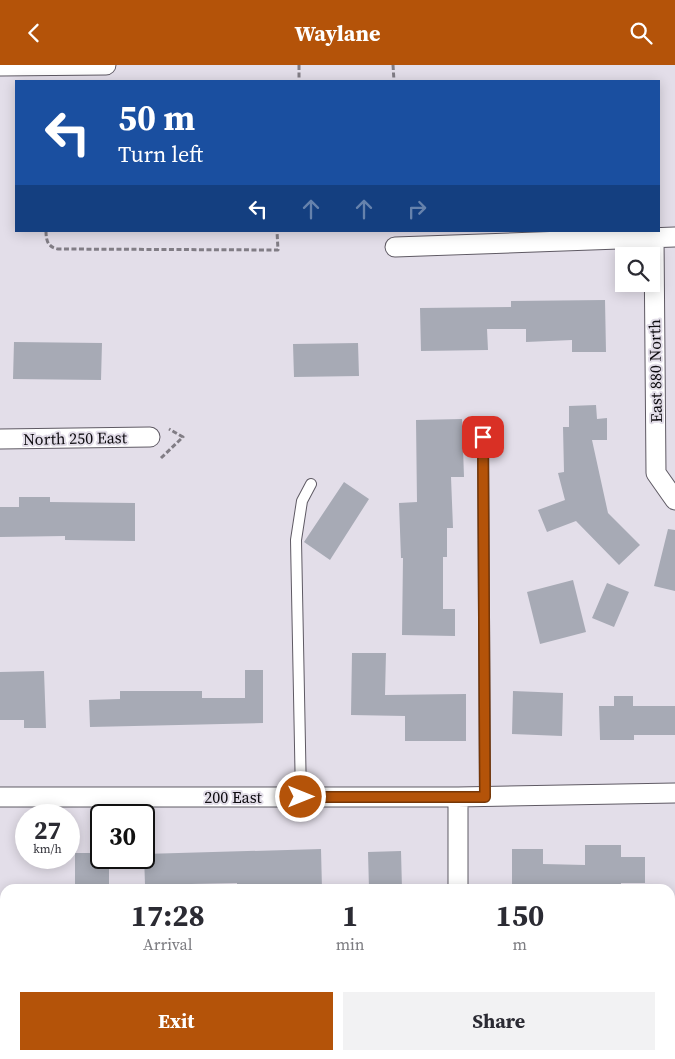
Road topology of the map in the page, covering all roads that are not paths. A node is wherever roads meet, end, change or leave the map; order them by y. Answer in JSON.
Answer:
{"nodes":[{"id":1,"x":0,"y":65,"type":"edge"},
{"id":2,"x":106,"y":65,"type":"edge"},
{"id":3,"x":654,"y":237,"type":"junction"},
{"id":4,"x":675,"y":237,"type":"edge"},
{"id":5,"x":395,"y":247,"type":"dead end"},
{"id":6,"x":150,"y":437,"type":"dead end"},
{"id":7,"x":483,"y":437,"type":"dead end"},
{"id":8,"x":0,"y":439,"type":"edge"},
{"id":9,"x":312,"y":484,"type":"dead end"},
{"id":10,"x":675,"y":500,"type":"edge"},
{"id":11,"x":675,"y":793,"type":"edge"},
{"id":12,"x":0,"y":797,"type":"edge"},
{"id":13,"x":301,"y":797,"type":"junction"},
{"id":14,"x":458,"y":797,"type":"junction"},
{"id":15,"x":485,"y":797,"type":"junction"},
{"id":16,"x":458,"y":884,"type":"edge"}],
"edges":[{"from":1,"to":2,"type":"street"},
{"from":3,"to":4,"type":"street"},
{"from":3,"to":5,"type":"street"},
{"from":3,"to":10,"type":"street","name":"East 880 North"},
{"from":6,"to":8,"type":"street","name":"North 250 East"},
{"from":7,"to":15,"type":"lane"},
{"from":9,"to":13,"type":"lane"},
{"from":11,"to":15,"type":"street","name":"200 East"},
{"from":12,"to":13,"type":"street","name":"200 East"},
{"from":13,"to":14,"type":"street","name":"200 East"},
{"from":14,"to":15,"type":"street","name":"200 East"},
{"from":14,"to":16,"type":"street"}]}
